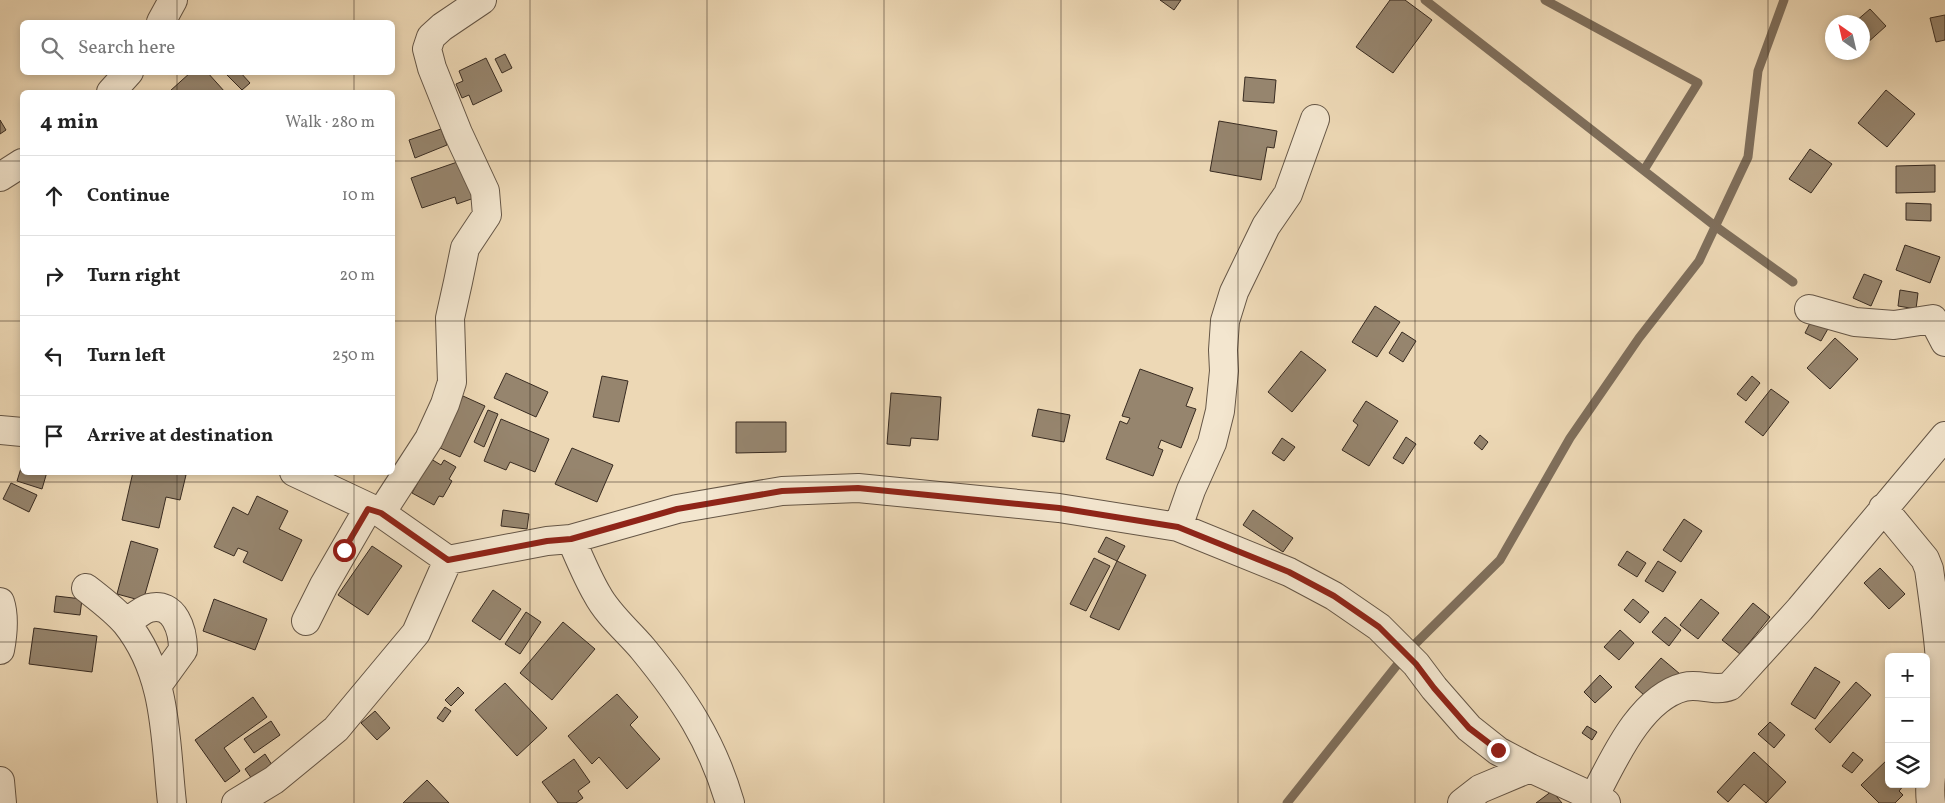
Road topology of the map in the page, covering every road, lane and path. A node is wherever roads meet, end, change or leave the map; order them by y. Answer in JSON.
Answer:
{"nodes":[{"id":1,"x":172,"y":0,"type":"edge"},
{"id":2,"x":482,"y":0,"type":"edge"},
{"id":3,"x":162,"y":20,"type":"edge"},
{"id":4,"x":126,"y":75,"type":"edge"},
{"id":5,"x":113,"y":90,"type":"edge"},
{"id":6,"x":1315,"y":119,"type":"dead end"},
{"id":7,"x":20,"y":164,"type":"edge"},
{"id":8,"x":0,"y":177,"type":"edge"},
{"id":9,"x":1809,"y":309,"type":"dead end"},
{"id":10,"x":1941,"y":323,"type":"edge"},
{"id":11,"x":0,"y":430,"type":"edge"},
{"id":12,"x":20,"y":432,"type":"edge"},
{"id":13,"x":1945,"y":436,"type":"edge"},
{"id":14,"x":300,"y":475,"type":"edge"},
{"id":15,"x":1883,"y":508,"type":"junction"},
{"id":16,"x":375,"y":511,"type":"junction"},
{"id":17,"x":1178,"y":527,"type":"junction"},
{"id":18,"x":571,"y":539,"type":"junction"},
{"id":19,"x":448,"y":560,"type":"junction"},
{"id":20,"x":86,"y":588,"type":"dead end"},
{"id":21,"x":0,"y":602,"type":"edge"},
{"id":22,"x":306,"y":621,"type":"dead end"},
{"id":23,"x":126,"y":623,"type":"junction"},
{"id":24,"x":1941,"y":648,"type":"edge"},
{"id":25,"x":0,"y":650,"type":"edge"},
{"id":26,"x":158,"y":686,"type":"junction"},
{"id":27,"x":1530,"y":768,"type":"junction"},
{"id":28,"x":0,"y":781,"type":"edge"},
{"id":29,"x":1600,"y":800,"type":"edge"},
{"id":30,"x":2,"y":803,"type":"edge"},
{"id":31,"x":172,"y":803,"type":"edge"},
{"id":32,"x":236,"y":803,"type":"edge"},
{"id":33,"x":730,"y":803,"type":"edge"},
{"id":34,"x":1462,"y":803,"type":"edge"},
{"id":35,"x":1931,"y":803,"type":"edge"}],
"edges":[{"from":1,"to":3,"type":"street"},
{"from":2,"to":16,"type":"street"},
{"from":4,"to":5,"type":"street"},
{"from":6,"to":17,"type":"street"},
{"from":7,"to":8,"type":"street"},
{"from":9,"to":10,"type":"street"},
{"from":11,"to":12,"type":"street"},
{"from":13,"to":15,"type":"street"},
{"from":14,"to":16,"type":"street"},
{"from":15,"to":24,"type":"street"},
{"from":15,"to":29,"type":"street"},
{"from":16,"to":19,"type":"street"},
{"from":16,"to":22,"type":"street"},
{"from":17,"to":18,"type":"street"},
{"from":17,"to":27,"type":"street"},
{"from":18,"to":19,"type":"street"},
{"from":18,"to":33,"type":"street"},
{"from":19,"to":32,"type":"street"},
{"from":20,"to":23,"type":"street"},
{"from":21,"to":25,"type":"street"},
{"from":23,"to":26,"type":"street"},
{"from":23,"to":26,"type":"street"},
{"from":24,"to":35,"type":"street"},
{"from":26,"to":31,"type":"street"},
{"from":27,"to":29,"type":"street"},
{"from":27,"to":34,"type":"street"},
{"from":28,"to":30,"type":"street"}]}
